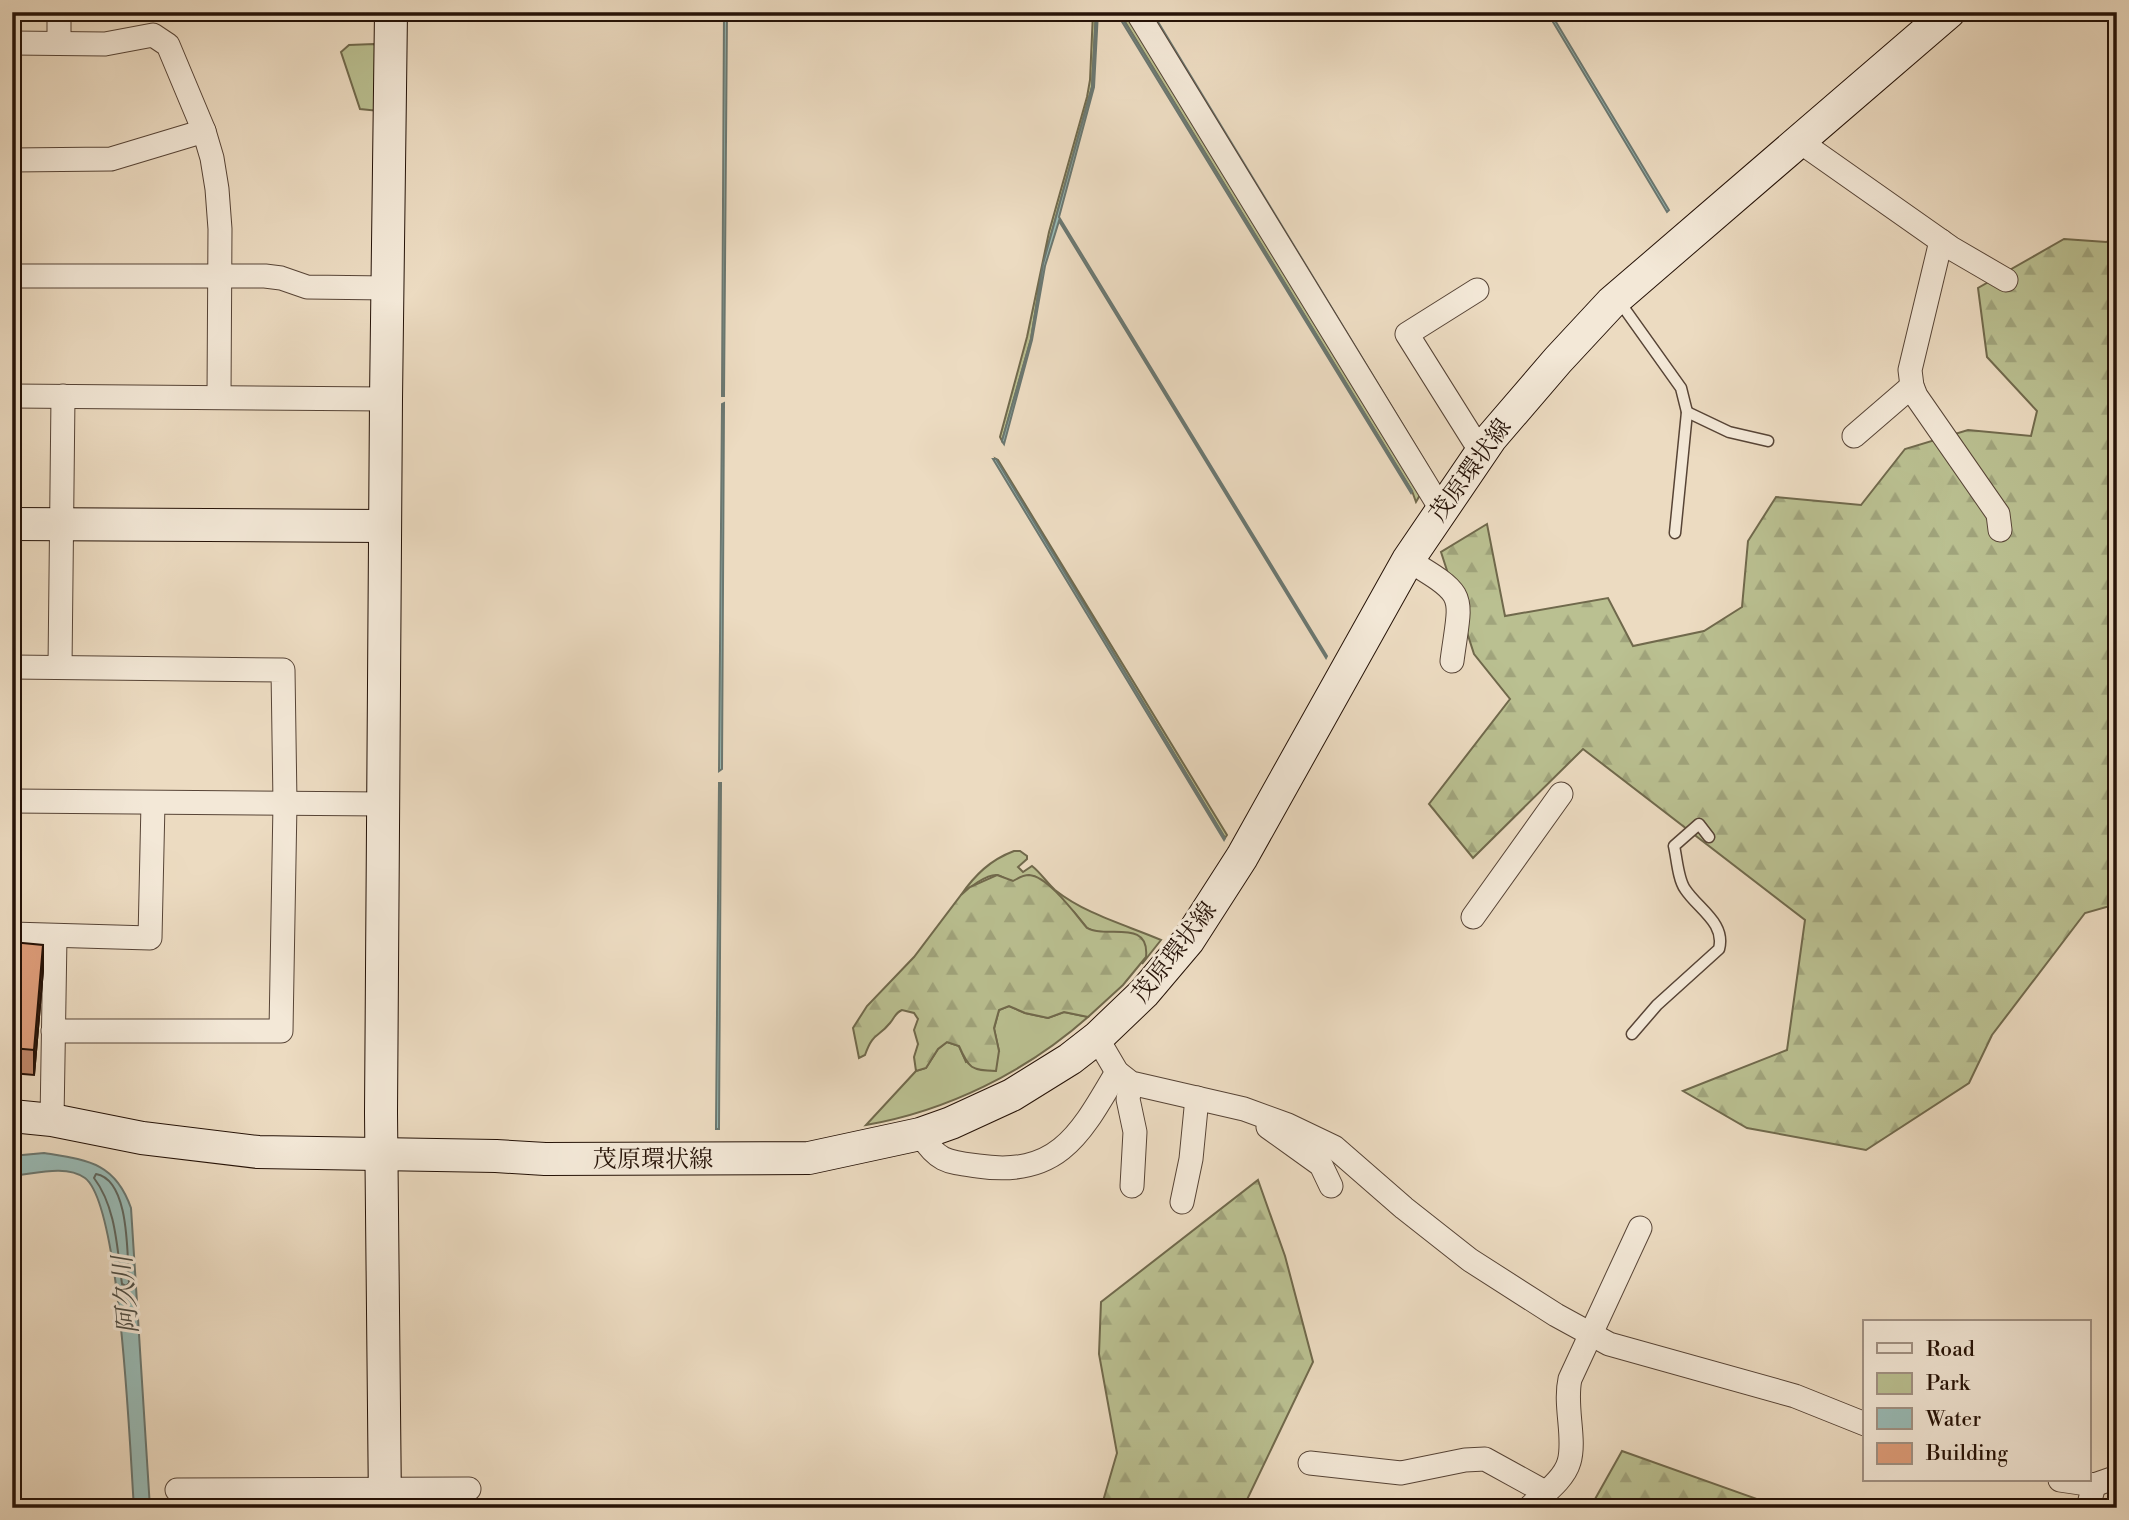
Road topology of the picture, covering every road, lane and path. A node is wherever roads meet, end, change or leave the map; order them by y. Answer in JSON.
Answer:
{"nodes":[{"id":1,"x":59,"y":12,"type":"edge"},
{"id":2,"x":391,"y":12,"type":"edge"},
{"id":3,"x":1137,"y":12,"type":"edge"},
{"id":4,"x":1949,"y":12,"type":"edge"},
{"id":5,"x":12,"y":43,"type":"edge"},
{"id":6,"x":59,"y":43,"type":"junction"},
{"id":7,"x":2117,"y":108,"type":"edge"},
{"id":8,"x":204,"y":131,"type":"junction"},
{"id":9,"x":1799,"y":141,"type":"junction"},
{"id":10,"x":2115,"y":143,"type":"dead end"},
{"id":11,"x":12,"y":160,"type":"edge"},
{"id":12,"x":1941,"y":241,"type":"junction"},
{"id":13,"x":12,"y":276,"type":"edge"},
{"id":14,"x":220,"y":278,"type":"junction"},
{"id":15,"x":2006,"y":280,"type":"dead end"},
{"id":16,"x":388,"y":288,"type":"junction"},
{"id":17,"x":1477,"y":290,"type":"dead end"},
{"id":18,"x":1617,"y":298,"type":"junction"},
{"id":19,"x":1912,"y":386,"type":"junction"},
{"id":20,"x":12,"y":396,"type":"edge"},
{"id":21,"x":63,"y":396,"type":"junction"},
{"id":22,"x":219,"y":397,"type":"junction"},
{"id":23,"x":386,"y":399,"type":"junction"},
{"id":24,"x":1687,"y":412,"type":"junction"},
{"id":25,"x":1854,"y":436,"type":"dead end"},
{"id":26,"x":1768,"y":441,"type":"dead end"},
{"id":27,"x":1481,"y":452,"type":"junction"},
{"id":28,"x":1441,"y":509,"type":"junction"},
{"id":29,"x":12,"y":524,"type":"edge"},
{"id":30,"x":61,"y":525,"type":"junction"},
{"id":31,"x":385,"y":526,"type":"junction"},
{"id":32,"x":2000,"y":530,"type":"dead end"},
{"id":33,"x":1675,"y":533,"type":"dead end"},
{"id":34,"x":1408,"y":560,"type":"junction"},
{"id":35,"x":1452,"y":661,"type":"dead end"},
{"id":36,"x":12,"y":667,"type":"edge"},
{"id":37,"x":60,"y":667,"type":"junction"},
{"id":38,"x":1562,"y":794,"type":"dead end"},
{"id":39,"x":12,"y":801,"type":"edge"},
{"id":40,"x":153,"y":803,"type":"junction"},
{"id":41,"x":285,"y":803,"type":"junction"},
{"id":42,"x":383,"y":804,"type":"junction"},
{"id":43,"x":1709,"y":837,"type":"dead end"},
{"id":44,"x":1473,"y":917,"type":"dead end"},
{"id":45,"x":12,"y":934,"type":"edge"},
{"id":46,"x":55,"y":936,"type":"junction"},
{"id":47,"x":52,"y":1031,"type":"junction"},
{"id":48,"x":1632,"y":1034,"type":"dead end"},
{"id":49,"x":1097,"y":1038,"type":"junction"},
{"id":50,"x":1124,"y":1077,"type":"junction"},
{"id":51,"x":1197,"y":1098,"type":"junction"},
{"id":52,"x":1244,"y":1109,"type":"junction"},
{"id":53,"x":12,"y":1116,"type":"edge"},
{"id":54,"x":51,"y":1120,"type":"junction"},
{"id":55,"x":920,"y":1134,"type":"junction"},
{"id":56,"x":382,"y":1154,"type":"junction"},
{"id":57,"x":1132,"y":1186,"type":"dead end"},
{"id":58,"x":1331,"y":1186,"type":"dead end"},
{"id":59,"x":1182,"y":1202,"type":"dead end"},
{"id":60,"x":1640,"y":1228,"type":"dead end"},
{"id":61,"x":1590,"y":1334,"type":"junction"},
{"id":62,"x":1863,"y":1423,"type":"edge"},
{"id":63,"x":1310,"y":1463,"type":"dead end"},
{"id":64,"x":2117,"y":1477,"type":"edge"},
{"id":65,"x":2074,"y":1482,"type":"edge"},
{"id":66,"x":2094,"y":1485,"type":"junction"},
{"id":67,"x":468,"y":1489,"type":"dead end"},
{"id":68,"x":177,"y":1490,"type":"dead end"},
{"id":69,"x":207,"y":1499,"type":"edge"},
{"id":70,"x":297,"y":1499,"type":"edge"},
{"id":71,"x":385,"y":1499,"type":"edge"},
{"id":72,"x":1537,"y":1500,"type":"edge"},
{"id":73,"x":2088,"y":1508,"type":"edge"}],
"edges":[{"from":1,"to":6,"type":"street"},
{"from":2,"to":16,"type":"main road"},
{"from":3,"to":28,"type":"street"},
{"from":4,"to":9,"type":"main road","name":"茂原環状線"},
{"from":5,"to":6,"type":"street"},
{"from":6,"to":8,"type":"street"},
{"from":7,"to":10,"type":"lane"},
{"from":8,"to":11,"type":"street"},
{"from":8,"to":14,"type":"street"},
{"from":9,"to":12,"type":"street"},
{"from":9,"to":18,"type":"main road","name":"茂原環状線"},
{"from":12,"to":15,"type":"street"},
{"from":12,"to":19,"type":"street"},
{"from":13,"to":14,"type":"street"},
{"from":14,"to":16,"type":"street"},
{"from":14,"to":22,"type":"street"},
{"from":16,"to":23,"type":"main road"},
{"from":17,"to":27,"type":"street"},
{"from":18,"to":24,"type":"lane"},
{"from":18,"to":27,"type":"main road","name":"茂原環状線"},
{"from":19,"to":25,"type":"street"},
{"from":19,"to":32,"type":"street"},
{"from":20,"to":21,"type":"street"},
{"from":21,"to":22,"type":"street"},
{"from":21,"to":30,"type":"street"},
{"from":22,"to":23,"type":"street"},
{"from":23,"to":31,"type":"main road"},
{"from":24,"to":26,"type":"lane"},
{"from":24,"to":33,"type":"lane"},
{"from":27,"to":28,"type":"main road","name":"茂原環状線"},
{"from":28,"to":34,"type":"main road","name":"茂原環状線"},
{"from":29,"to":30,"type":"main road"},
{"from":30,"to":31,"type":"main road"},
{"from":30,"to":37,"type":"street"},
{"from":31,"to":42,"type":"main road"},
{"from":34,"to":35,"type":"street"},
{"from":34,"to":49,"type":"main road","name":"茂原環状線"},
{"from":36,"to":37,"type":"street"},
{"from":37,"to":41,"type":"street"},
{"from":38,"to":44,"type":"street"},
{"from":39,"to":40,"type":"street"},
{"from":40,"to":41,"type":"street"},
{"from":40,"to":46,"type":"street"},
{"from":41,"to":42,"type":"street"},
{"from":41,"to":47,"type":"street"},
{"from":42,"to":56,"type":"main road"},
{"from":43,"to":48,"type":"lane"},
{"from":45,"to":46,"type":"street"},
{"from":46,"to":47,"type":"street"},
{"from":47,"to":54,"type":"street"},
{"from":49,"to":50,"type":"street"},
{"from":49,"to":55,"type":"main road","name":"茂原環状線"},
{"from":50,"to":51,"type":"street"},
{"from":50,"to":55,"type":"street"},
{"from":50,"to":57,"type":"street"},
{"from":51,"to":52,"type":"street"},
{"from":51,"to":59,"type":"street"},
{"from":52,"to":58,"type":"street"},
{"from":52,"to":61,"type":"street"},
{"from":53,"to":54,"type":"main road","name":"茂原環状線"},
{"from":54,"to":56,"type":"main road","name":"茂原環状線"},
{"from":55,"to":56,"type":"main road","name":"茂原環状線"},
{"from":56,"to":71,"type":"main road"},
{"from":60,"to":61,"type":"street"},
{"from":61,"to":62,"type":"street"},
{"from":61,"to":72,"type":"street"},
{"from":63,"to":72,"type":"street"},
{"from":64,"to":66,"type":"street"},
{"from":65,"to":66,"type":"street"},
{"from":66,"to":73,"type":"street"},
{"from":67,"to":71,"type":"street"},
{"from":68,"to":69,"type":"street"},
{"from":69,"to":70,"type":"street"},
{"from":70,"to":71,"type":"street"}]}
